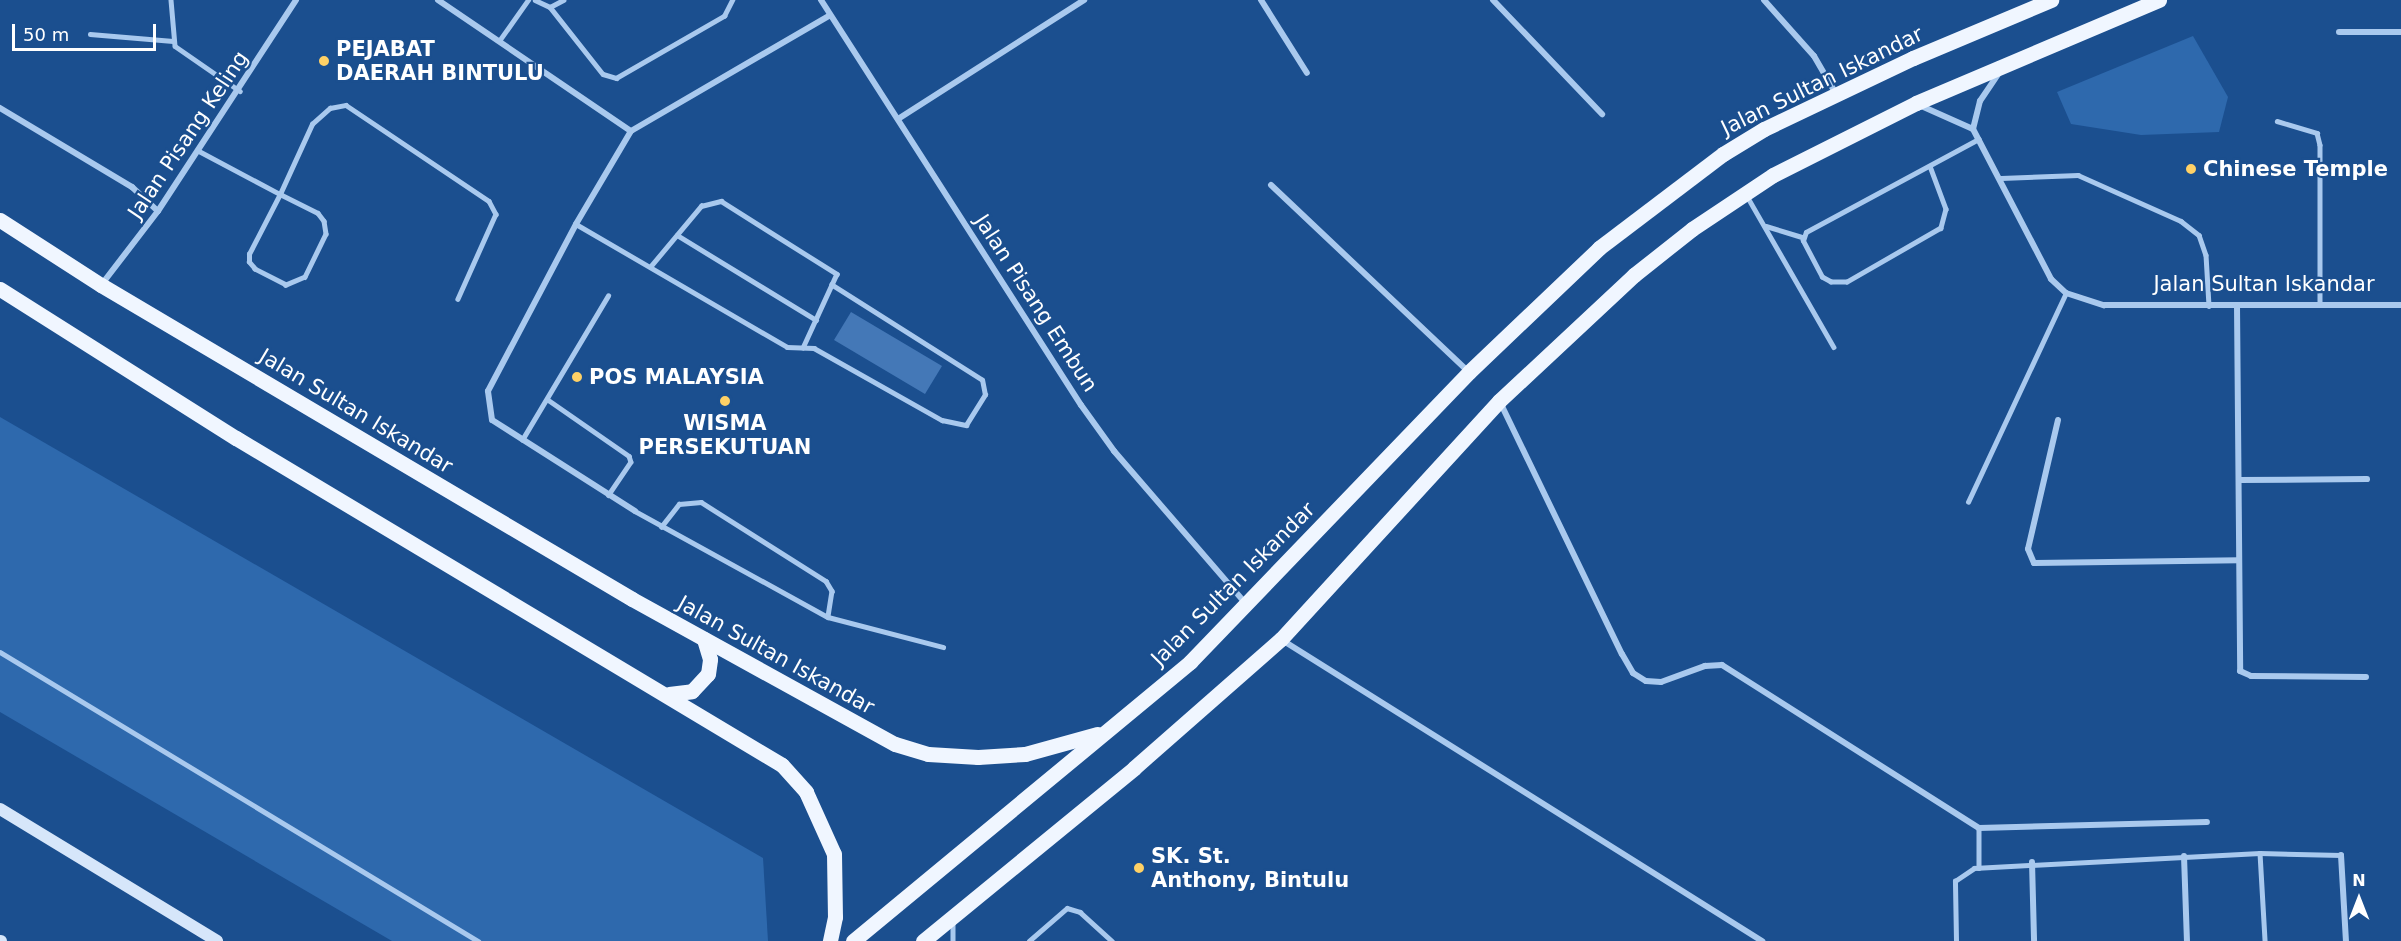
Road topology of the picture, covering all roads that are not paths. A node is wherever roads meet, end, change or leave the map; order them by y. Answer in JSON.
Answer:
{"nodes":[{"id":1,"x":171,"y":0,"type":"edge"},
{"id":2,"x":296,"y":0,"type":"edge"},
{"id":3,"x":438,"y":0,"type":"edge"},
{"id":4,"x":528,"y":0,"type":"edge"},
{"id":5,"x":535,"y":0,"type":"edge"},
{"id":6,"x":563,"y":0,"type":"edge"},
{"id":7,"x":732,"y":0,"type":"edge"},
{"id":8,"x":821,"y":0,"type":"edge"},
{"id":9,"x":1070,"y":0,"type":"edge"},
{"id":10,"x":1084,"y":0,"type":"edge"},
{"id":11,"x":1261,"y":0,"type":"edge"},
{"id":12,"x":1493,"y":0,"type":"edge"},
{"id":13,"x":1764,"y":0,"type":"edge"},
{"id":14,"x":2051,"y":0,"type":"edge"},
{"id":15,"x":2159,"y":0,"type":"edge"},
{"id":16,"x":550,"y":7,"type":"junction"},
{"id":17,"x":1074,"y":7,"type":"junction"},
{"id":18,"x":830,"y":15,"type":"junction"},
{"id":19,"x":2340,"y":32,"type":"dead end"},
{"id":20,"x":2401,"y":32,"type":"edge"},
{"id":21,"x":90,"y":34,"type":"dead end"},
{"id":22,"x":173,"y":41,"type":"junction"},
{"id":23,"x":499,"y":41,"type":"junction"},
{"id":24,"x":2010,"y":62,"type":"junction"},
{"id":25,"x":1307,"y":73,"type":"dead end"},
{"id":26,"x":240,"y":91,"type":"junction"},
{"id":27,"x":1836,"y":94,"type":"junction"},
{"id":28,"x":1916,"y":103,"type":"junction"},
{"id":29,"x":0,"y":108,"type":"edge"},
{"id":30,"x":1602,"y":114,"type":"dead end"},
{"id":31,"x":898,"y":119,"type":"junction"},
{"id":32,"x":2277,"y":122,"type":"dead end"},
{"id":33,"x":1973,"y":129,"type":"junction"},
{"id":34,"x":631,"y":131,"type":"junction"},
{"id":35,"x":1979,"y":139,"type":"junction"},
{"id":36,"x":199,"y":151,"type":"junction"},
{"id":37,"x":1930,"y":166,"type":"junction"},
{"id":38,"x":2001,"y":178,"type":"junction"},
{"id":39,"x":1271,"y":185,"type":"dead end"},
{"id":40,"x":1744,"y":191,"type":"junction"},
{"id":41,"x":280,"y":194,"type":"junction"},
{"id":42,"x":158,"y":211,"type":"junction"},
{"id":43,"x":0,"y":220,"type":"edge"},
{"id":44,"x":576,"y":224,"type":"junction"},
{"id":45,"x":1766,"y":226,"type":"junction"},
{"id":46,"x":677,"y":236,"type":"junction"},
{"id":47,"x":1802,"y":237,"type":"junction"},
{"id":48,"x":650,"y":267,"type":"junction"},
{"id":49,"x":101,"y":285,"type":"junction"},
{"id":50,"x":832,"y":285,"type":"junction"},
{"id":51,"x":0,"y":289,"type":"edge"},
{"id":52,"x":2066,"y":293,"type":"junction"},
{"id":53,"x":608,"y":296,"type":"dead end"},
{"id":54,"x":458,"y":299,"type":"dead end"},
{"id":55,"x":2237,"y":305,"type":"junction"},
{"id":56,"x":2320,"y":305,"type":"junction"},
{"id":57,"x":2401,"y":305,"type":"edge"},
{"id":58,"x":2209,"y":306,"type":"junction"},
{"id":59,"x":816,"y":320,"type":"junction"},
{"id":60,"x":1834,"y":347,"type":"dead end"},
{"id":61,"x":803,"y":348,"type":"junction"},
{"id":62,"x":1469,"y":372,"type":"junction"},
{"id":63,"x":547,"y":399,"type":"junction"},
{"id":64,"x":1499,"y":401,"type":"junction"},
{"id":65,"x":2058,"y":420,"type":"dead end"},
{"id":66,"x":522,"y":440,"type":"junction"},
{"id":67,"x":2367,"y":479,"type":"dead end"},
{"id":68,"x":2239,"y":480,"type":"junction"},
{"id":69,"x":609,"y":495,"type":"junction"},
{"id":70,"x":1968,"y":502,"type":"dead end"},
{"id":71,"x":635,"y":511,"type":"joint"},
{"id":72,"x":661,"y":527,"type":"junction"},
{"id":73,"x":2239,"y":560,"type":"junction"},
{"id":74,"x":1247,"y":606,"type":"junction"},
{"id":75,"x":828,"y":617,"type":"junction"},
{"id":76,"x":704,"y":639,"type":"junction"},
{"id":77,"x":1281,"y":639,"type":"junction"},
{"id":78,"x":943,"y":647,"type":"dead end"},
{"id":79,"x":0,"y":652,"type":"edge"},
{"id":80,"x":2366,"y":677,"type":"dead end"},
{"id":81,"x":669,"y":694,"type":"junction"},
{"id":82,"x":1108,"y":730,"type":"junction"},
{"id":83,"x":0,"y":809,"type":"edge"},
{"id":84,"x":2207,"y":822,"type":"dead end"},
{"id":85,"x":1979,"y":828,"type":"junction"},
{"id":86,"x":2260,"y":853,"type":"junction"},
{"id":87,"x":2341,"y":855,"type":"joint"},
{"id":88,"x":2184,"y":856,"type":"junction"},
{"id":89,"x":2032,"y":862,"type":"junction"},
{"id":90,"x":1979,"y":867,"type":"junction"},
{"id":91,"x":953,"y":918,"type":"junction"},
{"id":92,"x":217,"y":941,"type":"edge"},
{"id":93,"x":478,"y":941,"type":"edge"},
{"id":94,"x":830,"y":941,"type":"edge"},
{"id":95,"x":853,"y":941,"type":"edge"},
{"id":96,"x":923,"y":941,"type":"edge"},
{"id":97,"x":953,"y":941,"type":"edge"},
{"id":98,"x":1029,"y":941,"type":"edge"},
{"id":99,"x":1112,"y":941,"type":"edge"},
{"id":100,"x":1762,"y":941,"type":"edge"},
{"id":101,"x":1956,"y":941,"type":"edge"},
{"id":102,"x":2034,"y":941,"type":"edge"},
{"id":103,"x":2186,"y":941,"type":"edge"},
{"id":104,"x":2265,"y":941,"type":"edge"},
{"id":105,"x":2346,"y":941,"type":"edge"}],
"edges":[{"from":1,"to":22,"type":"lane"},
{"from":2,"to":26,"type":"street","name":"Jalan Pisang Keling"},
{"from":3,"to":23,"type":"street"},
{"from":4,"to":23,"type":"lane"},
{"from":5,"to":16,"type":"lane"},
{"from":6,"to":16,"type":"lane"},
{"from":7,"to":16,"type":"lane"},
{"from":8,"to":18,"type":"street","name":"Jalan Pisang Embun"},
{"from":9,"to":17,"type":"street"},
{"from":10,"to":17,"type":"street"},
{"from":11,"to":25,"type":"street"},
{"from":12,"to":30,"type":"street"},
{"from":13,"to":27,"type":"street"},
{"from":14,"to":27,"type":"main road","name":"Jalan Sultan Iskandar"},
{"from":15,"to":24,"type":"main road"},
{"from":17,"to":31,"type":"street"},
{"from":18,"to":31,"type":"street","name":"Jalan Pisang Embun"},
{"from":18,"to":34,"type":"street"},
{"from":19,"to":20,"type":"street"},
{"from":21,"to":22,"type":"lane"},
{"from":22,"to":26,"type":"lane"},
{"from":23,"to":34,"type":"street"},
{"from":24,"to":28,"type":"main road"},
{"from":24,"to":33,"type":"street"},
{"from":26,"to":36,"type":"street","name":"Jalan Pisang Keling"},
{"from":27,"to":62,"type":"main road","name":"Jalan Sultan Iskandar"},
{"from":28,"to":33,"type":"street"},
{"from":28,"to":40,"type":"main road"},
{"from":29,"to":42,"type":"street"},
{"from":31,"to":74,"type":"street","name":"Jalan Pisang Embun"},
{"from":32,"to":56,"type":"lane"},
{"from":33,"to":35,"type":"street"},
{"from":34,"to":44,"type":"street"},
{"from":35,"to":37,"type":"lane"},
{"from":35,"to":38,"type":"street"},
{"from":36,"to":41,"type":"lane"},
{"from":36,"to":42,"type":"street","name":"Jalan Pisang Keling"},
{"from":37,"to":47,"type":"lane"},
{"from":37,"to":47,"type":"lane"},
{"from":38,"to":52,"type":"street"},
{"from":38,"to":58,"type":"lane"},
{"from":39,"to":62,"type":"street"},
{"from":40,"to":45,"type":"lane"},
{"from":40,"to":64,"type":"main road"},
{"from":41,"to":41,"type":"lane"},
{"from":41,"to":54,"type":"lane"},
{"from":42,"to":49,"type":"street","name":"Jalan Pisang Keling"},
{"from":43,"to":49,"type":"main road","name":"Jalan Sultan Iskandar"},
{"from":44,"to":48,"type":"lane"},
{"from":44,"to":66,"type":"street"},
{"from":45,"to":47,"type":"lane"},
{"from":45,"to":60,"type":"lane"},
{"from":46,"to":48,"type":"lane"},
{"from":46,"to":50,"type":"lane"},
{"from":46,"to":59,"type":"lane"},
{"from":48,"to":61,"type":"lane"},
{"from":49,"to":76,"type":"main road","name":"Jalan Sultan Iskandar"},
{"from":50,"to":59,"type":"lane"},
{"from":50,"to":61,"type":"lane"},
{"from":51,"to":81,"type":"main road"},
{"from":52,"to":58,"type":"street","name":"Jalan Sultan Iskandar"},
{"from":52,"to":70,"type":"lane"},
{"from":53,"to":63,"type":"lane"},
{"from":55,"to":56,"type":"street","name":"Jalan Sultan Iskandar"},
{"from":55,"to":58,"type":"street","name":"Jalan Sultan Iskandar"},
{"from":55,"to":68,"type":"street"},
{"from":56,"to":57,"type":"street","name":"Jalan Sultan Iskandar"},
{"from":59,"to":61,"type":"lane"},
{"from":62,"to":74,"type":"main road","name":"Jalan Sultan Iskandar"},
{"from":63,"to":66,"type":"lane"},
{"from":63,"to":69,"type":"lane"},
{"from":64,"to":77,"type":"main road"},
{"from":64,"to":85,"type":"street"},
{"from":65,"to":73,"type":"street"},
{"from":66,"to":69,"type":"street"},
{"from":67,"to":68,"type":"street"},
{"from":68,"to":73,"type":"street"},
{"from":69,"to":71,"type":"street"},
{"from":71,"to":72,"type":"lane"},
{"from":72,"to":75,"type":"lane"},
{"from":72,"to":75,"type":"lane"},
{"from":73,"to":80,"type":"street"},
{"from":74,"to":82,"type":"main road","name":"Jalan Sultan Iskandar"},
{"from":75,"to":78,"type":"lane"},
{"from":76,"to":81,"type":"main road"},
{"from":76,"to":82,"type":"main road","name":"Jalan Sultan Iskandar"},
{"from":77,"to":91,"type":"main road"},
{"from":77,"to":100,"type":"street"},
{"from":79,"to":93,"type":"lane"},
{"from":81,"to":94,"type":"main road"},
{"from":82,"to":95,"type":"main road"},
{"from":83,"to":92,"type":"main road"},
{"from":84,"to":85,"type":"street"},
{"from":85,"to":90,"type":"lane"},
{"from":86,"to":87,"type":"lane"},
{"from":86,"to":88,"type":"lane"},
{"from":86,"to":104,"type":"lane"},
{"from":87,"to":105,"type":"street"},
{"from":88,"to":89,"type":"lane"},
{"from":88,"to":103,"type":"street"},
{"from":89,"to":90,"type":"lane"},
{"from":89,"to":102,"type":"street"},
{"from":90,"to":101,"type":"lane"},
{"from":91,"to":96,"type":"main road"},
{"from":91,"to":97,"type":"lane"},
{"from":98,"to":99,"type":"lane"}]}
